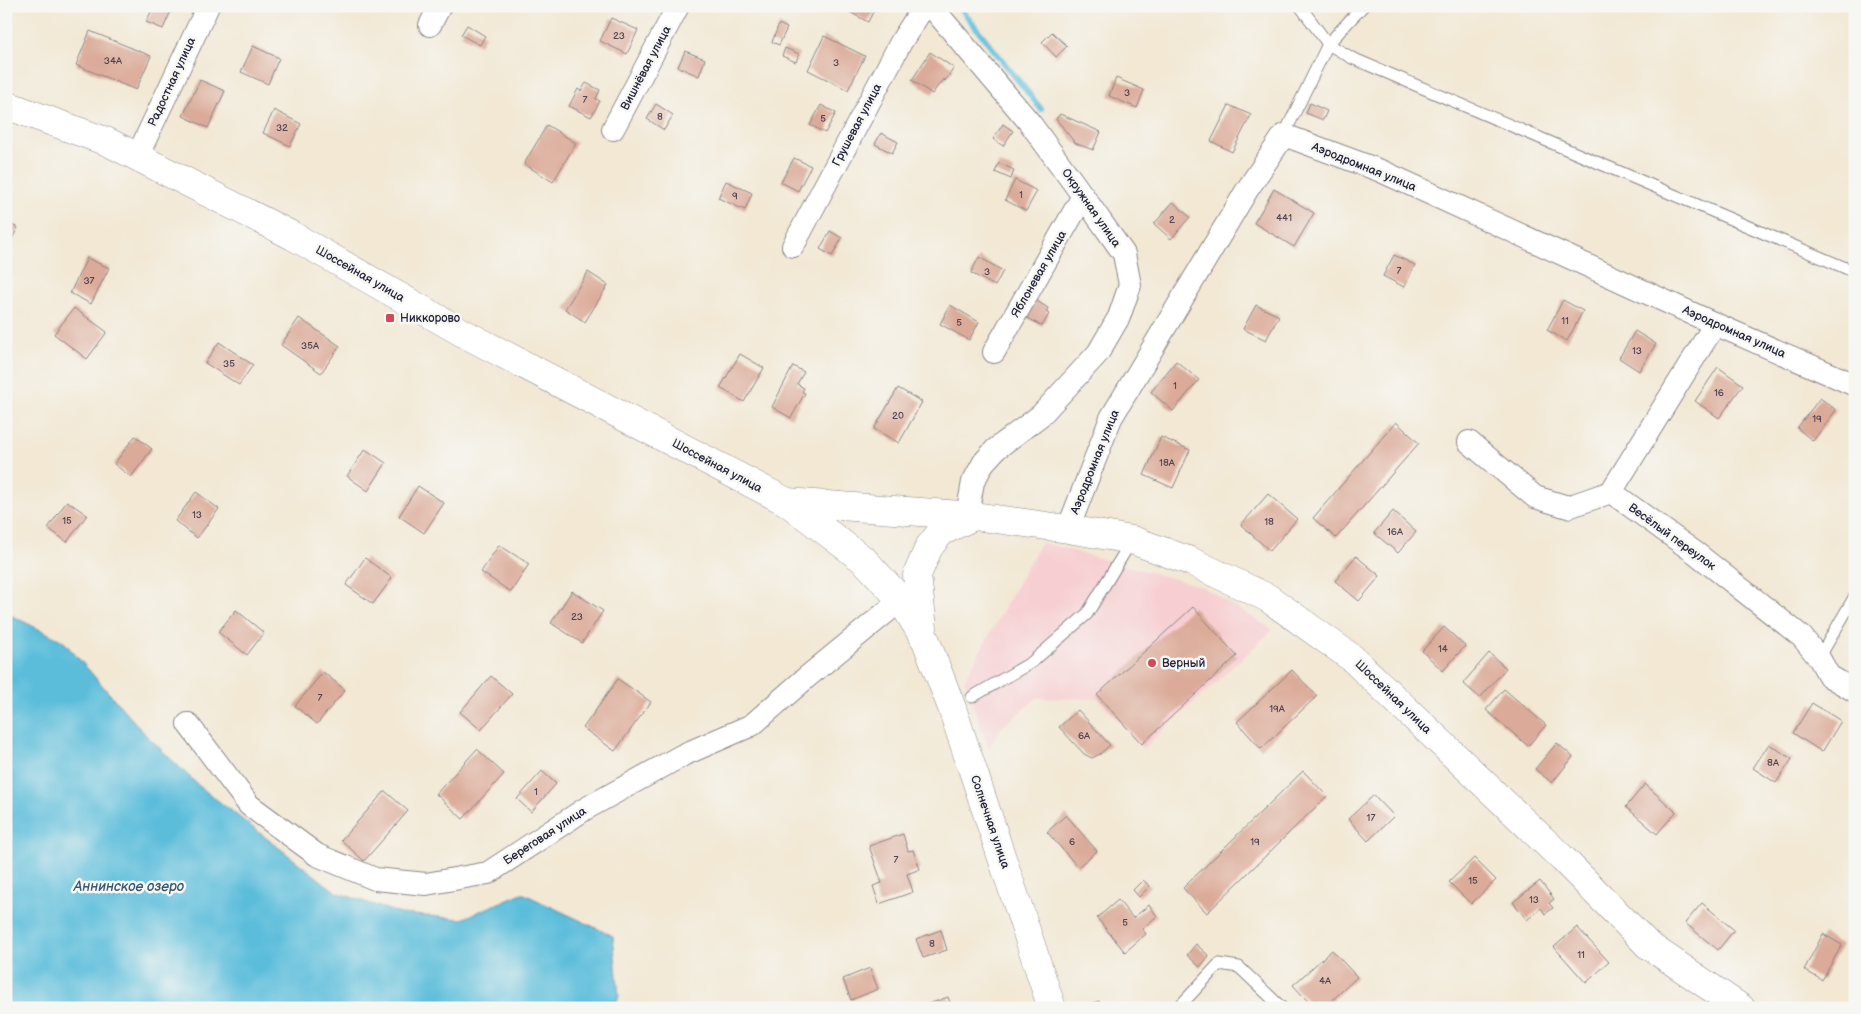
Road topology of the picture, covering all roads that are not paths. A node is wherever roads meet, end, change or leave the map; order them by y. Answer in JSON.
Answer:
{"nodes":[{"id":1,"x":208,"y":6,"type":"edge"},
{"id":2,"x":678,"y":6,"type":"edge"},
{"id":3,"x":924,"y":6,"type":"edge"},
{"id":4,"x":931,"y":6,"type":"edge"},
{"id":5,"x":1300,"y":6,"type":"edge"},
{"id":6,"x":1363,"y":6,"type":"edge"},
{"id":7,"x":1328,"y":44,"type":"junction"},
{"id":8,"x":6,"y":105,"type":"edge"},
{"id":9,"x":613,"y":130,"type":"dead end"},
{"id":10,"x":1284,"y":135,"type":"junction"},
{"id":11,"x":137,"y":157,"type":"junction"},
{"id":12,"x":1083,"y":196,"type":"junction"},
{"id":13,"x":793,"y":246,"type":"dead end"},
{"id":14,"x":1855,"y":272,"type":"edge"},
{"id":15,"x":1715,"y":324,"type":"junction"},
{"id":16,"x":994,"y":352,"type":"dead end"},
{"id":17,"x":1855,"y":384,"type":"edge"},
{"id":18,"x":1469,"y":442,"type":"dead end"},
{"id":19,"x":1611,"y":492,"type":"junction"},
{"id":20,"x":787,"y":502,"type":"junction"},
{"id":21,"x":970,"y":516,"type":"junction"},
{"id":22,"x":1068,"y":529,"type":"junction"},
{"id":23,"x":1132,"y":540,"type":"junction"},
{"id":24,"x":1855,"y":596,"type":"edge"},
{"id":25,"x":901,"y":600,"type":"junction"},
{"id":26,"x":924,"y":637,"type":"junction"},
{"id":27,"x":1819,"y":658,"type":"junction"},
{"id":28,"x":1855,"y":691,"type":"edge"},
{"id":29,"x":972,"y":697,"type":"dead end"},
{"id":30,"x":188,"y":724,"type":"dead end"},
{"id":31,"x":1052,"y":1008,"type":"edge"},
{"id":32,"x":1178,"y":1008,"type":"edge"},
{"id":33,"x":1282,"y":1008,"type":"edge"},
{"id":34,"x":1741,"y":1008,"type":"edge"}],
"edges":[{"from":1,"to":11,"type":"street","name":"Радостная улица"},
{"from":2,"to":9,"type":"street","name":"Вишнёвая улица"},
{"from":3,"to":13,"type":"street","name":"Грушевая улица"},
{"from":4,"to":12,"type":"street","name":"Окружная улица"},
{"from":5,"to":7,"type":"lane"},
{"from":6,"to":7,"type":"lane"},
{"from":7,"to":10,"type":"lane"},
{"from":7,"to":14,"type":"lane"},
{"from":8,"to":11,"type":"main road","name":"Шоссейная улица"},
{"from":10,"to":15,"type":"street","name":"Аэродромная улица"},
{"from":10,"to":22,"type":"street","name":"Аэродромная улица"},
{"from":11,"to":20,"type":"main road","name":"Шоссейная улица"},
{"from":12,"to":16,"type":"street","name":"Яблоневая улица"},
{"from":12,"to":21,"type":"street","name":"Окружная улица"},
{"from":15,"to":17,"type":"street","name":"Аэродромная улица"},
{"from":15,"to":19,"type":"street"},
{"from":18,"to":19,"type":"street"},
{"from":19,"to":27,"type":"street","name":"Весёлый переулок"},
{"from":20,"to":21,"type":"main road","name":"Шоссейная улица"},
{"from":20,"to":25,"type":"main road"},
{"from":21,"to":22,"type":"main road","name":"Шоссейная улица"},
{"from":21,"to":26,"type":"main road"},
{"from":22,"to":23,"type":"main road","name":"Шоссейная улица"},
{"from":23,"to":29,"type":"lane"},
{"from":23,"to":34,"type":"main road","name":"Шоссейная улица"},
{"from":24,"to":27,"type":"lane"},
{"from":25,"to":26,"type":"main road"},
{"from":25,"to":30,"type":"street","name":"Береговая улица"},
{"from":26,"to":31,"type":"main road","name":"Солнечная улица"},
{"from":27,"to":28,"type":"street","name":"Весёлый переулок"},
{"from":32,"to":33,"type":"lane"}]}
